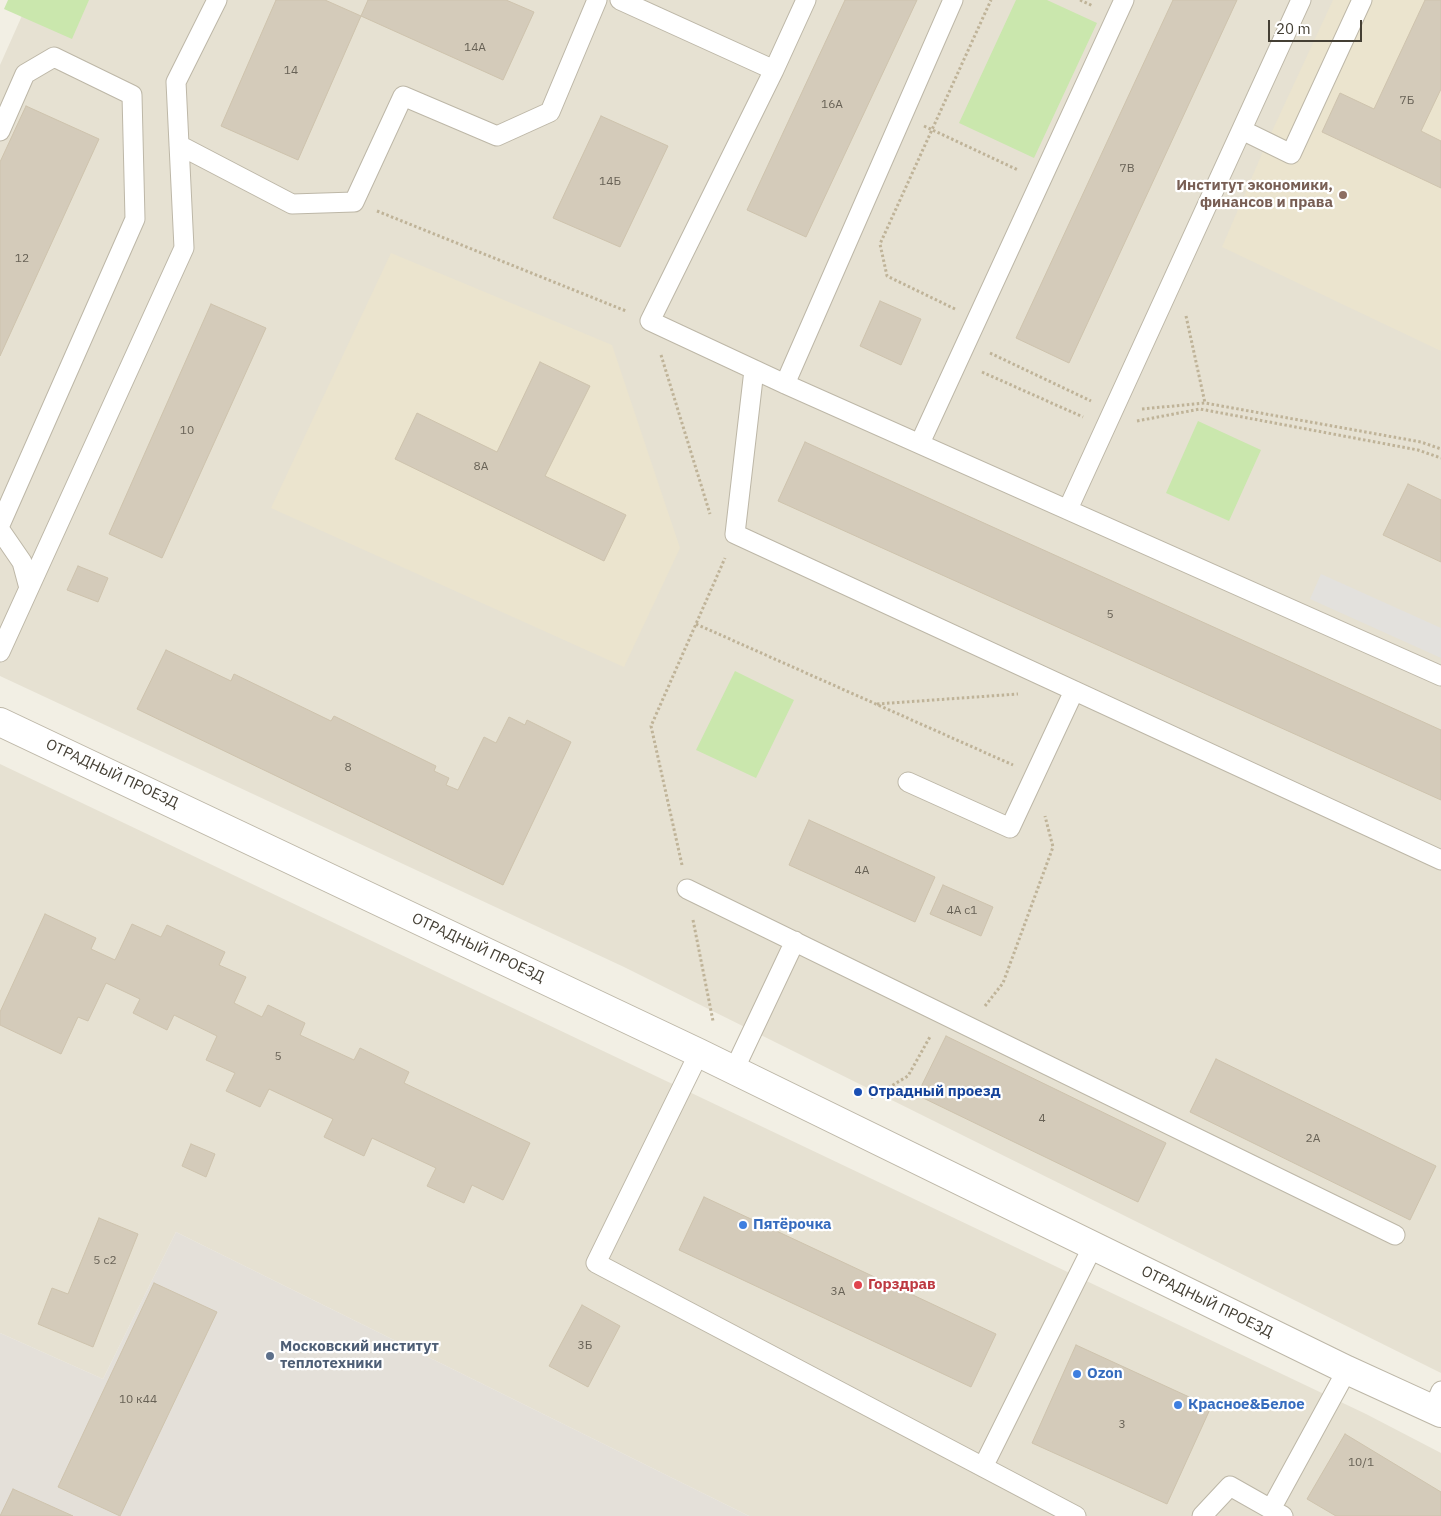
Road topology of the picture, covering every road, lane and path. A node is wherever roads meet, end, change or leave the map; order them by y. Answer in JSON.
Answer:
{"nodes":[{"id":1,"x":217,"y":0,"type":"edge"},
{"id":2,"x":597,"y":0,"type":"edge"},
{"id":3,"x":620,"y":0,"type":"edge"},
{"id":4,"x":806,"y":0,"type":"edge"},
{"id":5,"x":953,"y":0,"type":"edge"},
{"id":6,"x":991,"y":0,"type":"edge"},
{"id":7,"x":1124,"y":0,"type":"edge"},
{"id":8,"x":1301,"y":0,"type":"edge"},
{"id":9,"x":1362,"y":0,"type":"edge"},
{"id":10,"x":774,"y":70,"type":"junction"},
{"id":11,"x":901,"y":115,"type":"junction"},
{"id":12,"x":932,"y":130,"type":"junction"},
{"id":13,"x":1242,"y":130,"type":"junction"},
{"id":14,"x":0,"y":131,"type":"edge"},
{"id":15,"x":179,"y":144,"type":"junction"},
{"id":16,"x":1041,"y":181,"type":"junction"},
{"id":17,"x":354,"y":202,"type":"junction"},
{"id":18,"x":1176,"y":272,"type":"junction"},
{"id":19,"x":978,"y":320,"type":"junction"},
{"id":20,"x":650,"y":321,"type":"junction"},
{"id":21,"x":967,"y":342,"type":"junction"},
{"id":22,"x":958,"y":362,"type":"junction"},
{"id":23,"x":754,"y":370,"type":"junction"},
{"id":24,"x":785,"y":384,"type":"junction"},
{"id":25,"x":1205,"y":403,"type":"junction"},
{"id":26,"x":1109,"y":420,"type":"junction"},
{"id":27,"x":920,"y":444,"type":"junction"},
{"id":28,"x":1441,"y":449,"type":"edge"},
{"id":29,"x":1441,"y":458,"type":"edge"},
{"id":30,"x":1068,"y":509,"type":"junction"},
{"id":31,"x":713,"y":523,"type":"dead end"},
{"id":32,"x":0,"y":525,"type":"edge"},
{"id":33,"x":0,"y":530,"type":"edge"},
{"id":34,"x":735,"y":534,"type":"junction"},
{"id":35,"x":722,"y":550,"type":"dead end"},
{"id":36,"x":724,"y":560,"type":"junction"},
{"id":37,"x":29,"y":588,"type":"junction"},
{"id":38,"x":696,"y":624,"type":"junction"},
{"id":39,"x":0,"y":652,"type":"edge"},
{"id":40,"x":1441,"y":676,"type":"edge"},
{"id":41,"x":1074,"y":691,"type":"junction"},
{"id":42,"x":1024,"y":694,"type":"dead end"},
{"id":43,"x":876,"y":704,"type":"junction"},
{"id":44,"x":0,"y":722,"type":"edge"},
{"id":45,"x":1035,"y":774,"type":"junction"},
{"id":46,"x":908,"y":782,"type":"dead end"},
{"id":47,"x":1441,"y":860,"type":"edge"},
{"id":48,"x":687,"y":889,"type":"junction"},
{"id":49,"x":795,"y":941,"type":"junction"},
{"id":50,"x":944,"y":1013,"type":"junction"},
{"id":51,"x":713,"y":1021,"type":"dead end"},
{"id":52,"x":971,"y":1026,"type":"junction"},
{"id":53,"x":699,"y":1052,"type":"junction"},
{"id":54,"x":734,"y":1070,"type":"junction"},
{"id":55,"x":871,"y":1098,"type":"dead end"},
{"id":56,"x":1396,"y":1235,"type":"dead end"},
{"id":57,"x":1093,"y":1246,"type":"junction"},
{"id":58,"x":1347,"y":1370,"type":"junction"},
{"id":59,"x":1438,"y":1404,"type":"edge"},
{"id":60,"x":983,"y":1467,"type":"junction"},
{"id":61,"x":1277,"y":1513,"type":"edge"},
{"id":62,"x":1076,"y":1516,"type":"edge"},
{"id":63,"x":1202,"y":1516,"type":"edge"}],
"edges":[{"from":1,"to":15,"type":"lane"},
{"from":2,"to":17,"type":"lane"},
{"from":3,"to":10,"type":"lane"},
{"from":4,"to":10,"type":"lane"},
{"from":5,"to":11,"type":"lane"},
{"from":6,"to":12,"type":"path"},
{"from":7,"to":16,"type":"lane"},
{"from":8,"to":13,"type":"lane"},
{"from":9,"to":13,"type":"lane"},
{"from":10,"to":20,"type":"lane"},
{"from":11,"to":12,"type":"path"},
{"from":11,"to":24,"type":"lane"},
{"from":12,"to":16,"type":"path"},
{"from":12,"to":19,"type":"path"},
{"from":13,"to":18,"type":"lane"},
{"from":14,"to":32,"type":"lane"},
{"from":15,"to":17,"type":"lane"},
{"from":15,"to":37,"type":"lane"},
{"from":16,"to":19,"type":"lane"},
{"from":17,"to":20,"type":"path"},
{"from":18,"to":25,"type":"path"},
{"from":18,"to":26,"type":"lane"},
{"from":19,"to":21,"type":"lane"},
{"from":20,"to":23,"type":"lane"},
{"from":20,"to":31,"type":"path"},
{"from":21,"to":22,"type":"lane"},
{"from":21,"to":26,"type":"path"},
{"from":22,"to":26,"type":"path"},
{"from":22,"to":27,"type":"lane"},
{"from":23,"to":24,"type":"lane"},
{"from":23,"to":34,"type":"lane"},
{"from":24,"to":27,"type":"lane"},
{"from":25,"to":26,"type":"path"},
{"from":25,"to":28,"type":"path"},
{"from":26,"to":29,"type":"path"},
{"from":26,"to":30,"type":"lane"},
{"from":27,"to":30,"type":"lane"},
{"from":30,"to":40,"type":"lane"},
{"from":33,"to":37,"type":"lane"},
{"from":34,"to":36,"type":"path"},
{"from":34,"to":41,"type":"lane"},
{"from":35,"to":36,"type":"path"},
{"from":36,"to":38,"type":"path"},
{"from":37,"to":39,"type":"lane"},
{"from":38,"to":43,"type":"path"},
{"from":38,"to":48,"type":"path"},
{"from":41,"to":45,"type":"lane"},
{"from":41,"to":47,"type":"lane"},
{"from":42,"to":43,"type":"path"},
{"from":43,"to":45,"type":"path"},
{"from":44,"to":53,"type":"street","name":"ОТРАДНЫЙ ПРОЕЗД"},
{"from":45,"to":46,"type":"lane"},
{"from":45,"to":52,"type":"path"},
{"from":48,"to":49,"type":"lane"},
{"from":48,"to":51,"type":"path"},
{"from":49,"to":50,"type":"lane"},
{"from":49,"to":54,"type":"lane"},
{"from":50,"to":52,"type":"lane"},
{"from":50,"to":55,"type":"path"},
{"from":52,"to":56,"type":"lane"},
{"from":53,"to":54,"type":"street","name":"ОТРАДНЫЙ ПРОЕЗД"},
{"from":53,"to":60,"type":"lane"},
{"from":54,"to":57,"type":"street","name":"ОТРАДНЫЙ ПРОЕЗД"},
{"from":57,"to":58,"type":"street","name":"ОТРАДНЫЙ ПРОЕЗД"},
{"from":57,"to":60,"type":"lane"},
{"from":58,"to":59,"type":"street","name":"ОТРАДНЫЙ ПРОЕЗД"},
{"from":58,"to":61,"type":"lane"},
{"from":60,"to":62,"type":"lane"},
{"from":61,"to":63,"type":"lane"}]}
